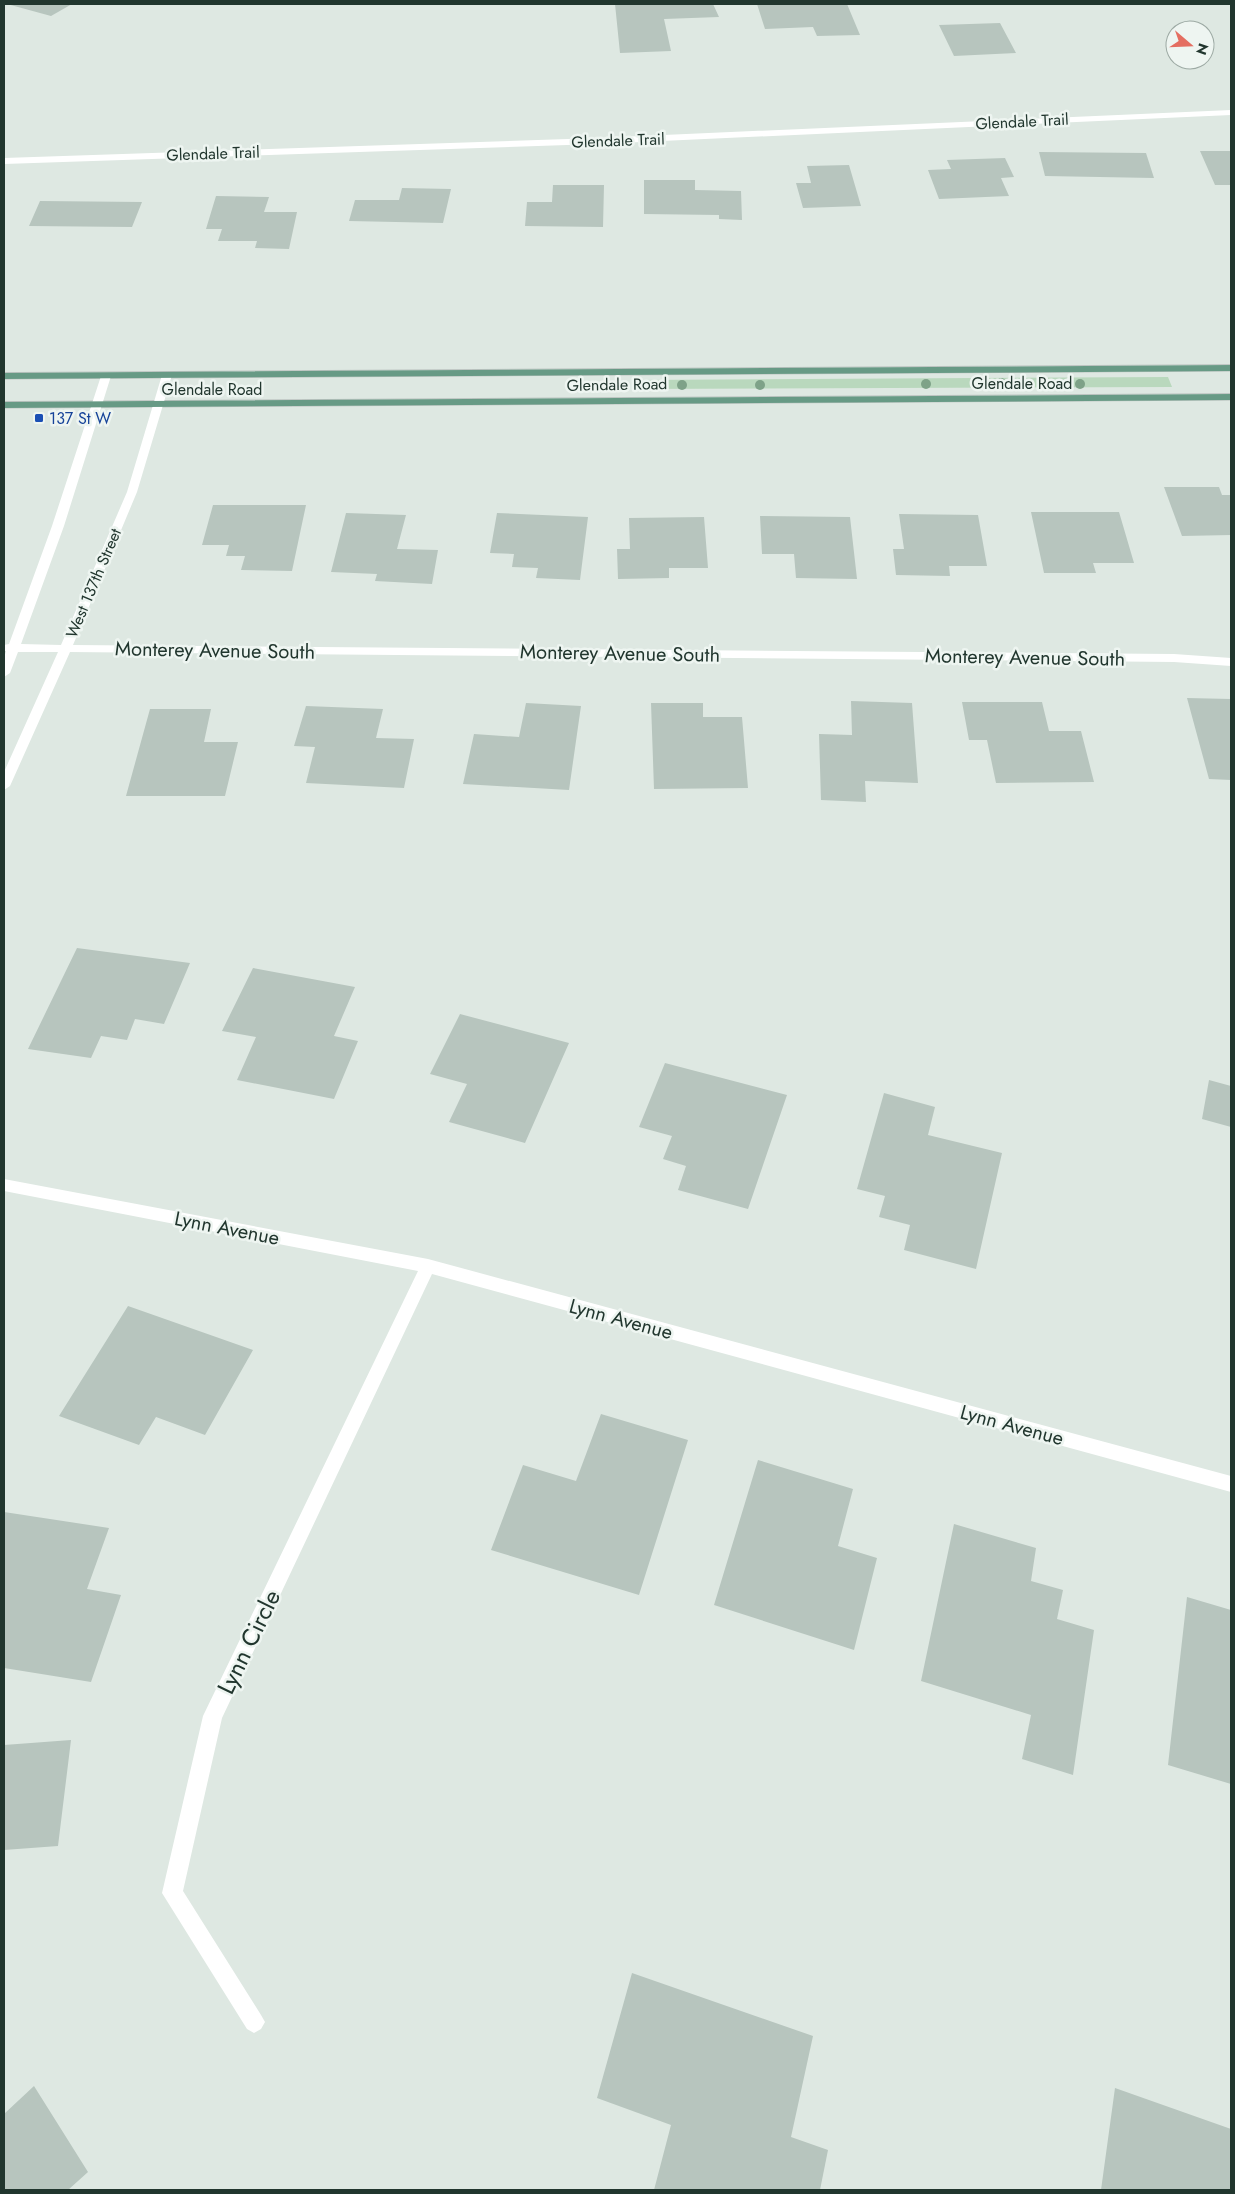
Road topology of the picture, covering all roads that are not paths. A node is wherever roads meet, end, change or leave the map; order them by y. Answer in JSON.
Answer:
{"nodes":[{"id":1,"x":1231,"y":112,"type":"edge"},
{"id":2,"x":4,"y":161,"type":"edge"},
{"id":3,"x":1231,"y":368,"type":"edge"},
{"id":4,"x":167,"y":375,"type":"junction"},
{"id":5,"x":4,"y":376,"type":"edge"},
{"id":6,"x":106,"y":376,"type":"junction"},
{"id":7,"x":1231,"y":397,"type":"edge"},
{"id":8,"x":158,"y":404,"type":"junction"},
{"id":9,"x":4,"y":405,"type":"edge"},
{"id":10,"x":98,"y":405,"type":"junction"},
{"id":11,"x":11,"y":648,"type":"junction"},
{"id":12,"x":66,"y":648,"type":"junction"},
{"id":13,"x":1231,"y":662,"type":"edge"},
{"id":14,"x":4,"y":673,"type":"edge"},
{"id":15,"x":4,"y":786,"type":"edge"},
{"id":16,"x":4,"y":1185,"type":"edge"},
{"id":17,"x":428,"y":1266,"type":"junction"},
{"id":18,"x":1231,"y":1484,"type":"edge"},
{"id":19,"x":254,"y":2022,"type":"dead end"}],
"edges":[{"from":1,"to":2,"type":"street","name":"Glendale Trail"},
{"from":3,"to":4,"type":"main road","name":"Glendale Road"},
{"from":4,"to":6,"type":"main road","name":"Glendale Road"},
{"from":4,"to":8,"type":"street","name":"West 137th Street"},
{"from":5,"to":6,"type":"main road","name":"Glendale Road"},
{"from":6,"to":10,"type":"street"},
{"from":7,"to":8,"type":"main road","name":"Glendale Road"},
{"from":8,"to":10,"type":"main road","name":"Glendale Road"},
{"from":8,"to":12,"type":"street","name":"West 137th Street"},
{"from":9,"to":10,"type":"main road","name":"Glendale Road"},
{"from":10,"to":11,"type":"street"},
{"from":11,"to":12,"type":"street","name":"Monterey Avenue South"},
{"from":11,"to":14,"type":"street"},
{"from":12,"to":13,"type":"street","name":"Monterey Avenue South"},
{"from":12,"to":15,"type":"street","name":"West 137th Street"},
{"from":16,"to":17,"type":"street","name":"Lynn Avenue"},
{"from":17,"to":18,"type":"street","name":"Lynn Avenue"},
{"from":17,"to":19,"type":"street","name":"Lynn Circle"}]}
